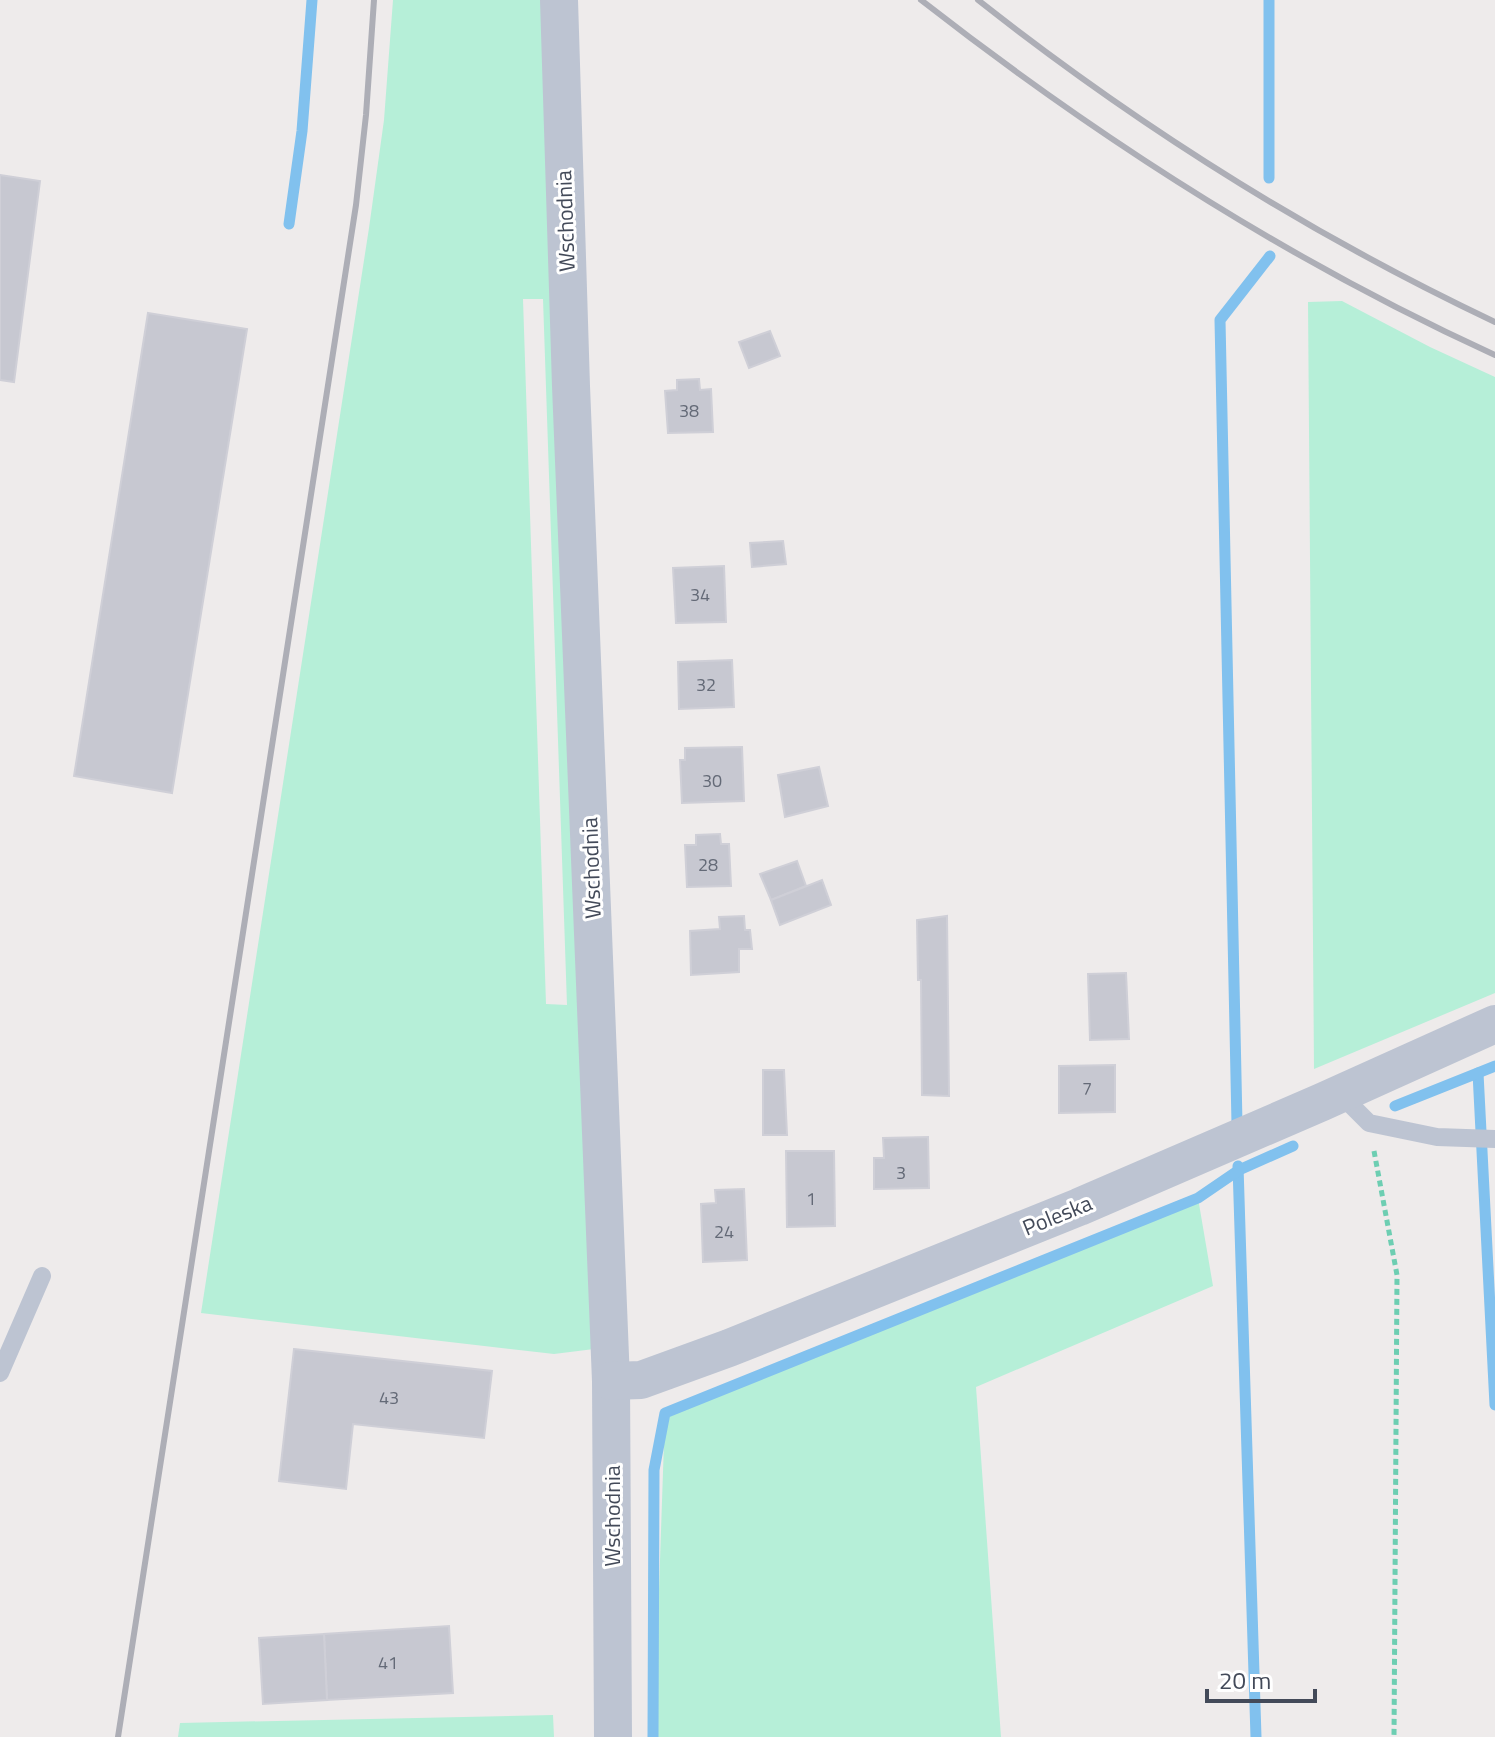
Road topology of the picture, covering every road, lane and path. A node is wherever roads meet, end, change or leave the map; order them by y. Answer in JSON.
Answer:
{"nodes":[{"id":1,"x":559,"y":0,"type":"edge"},
{"id":2,"x":1495,"y":1024,"type":"edge"},
{"id":3,"x":1340,"y":1094,"type":"junction"},
{"id":4,"x":1369,"y":1123,"type":"junction"},
{"id":5,"x":1495,"y":1139,"type":"edge"},
{"id":6,"x":42,"y":1276,"type":"dead end"},
{"id":7,"x":0,"y":1373,"type":"edge"},
{"id":8,"x":611,"y":1381,"type":"junction"},
{"id":9,"x":613,"y":1737,"type":"edge"},
{"id":10,"x":1394,"y":1737,"type":"edge"}],
"edges":[{"from":1,"to":8,"type":"street","name":"Wschodnia"},
{"from":2,"to":3,"type":"street","name":"Poleska"},
{"from":3,"to":4,"type":"lane"},
{"from":3,"to":8,"type":"street","name":"Poleska"},
{"from":4,"to":5,"type":"lane"},
{"from":4,"to":10,"type":"path"},
{"from":6,"to":7,"type":"lane"},
{"from":8,"to":9,"type":"street","name":"Wschodnia"}]}
